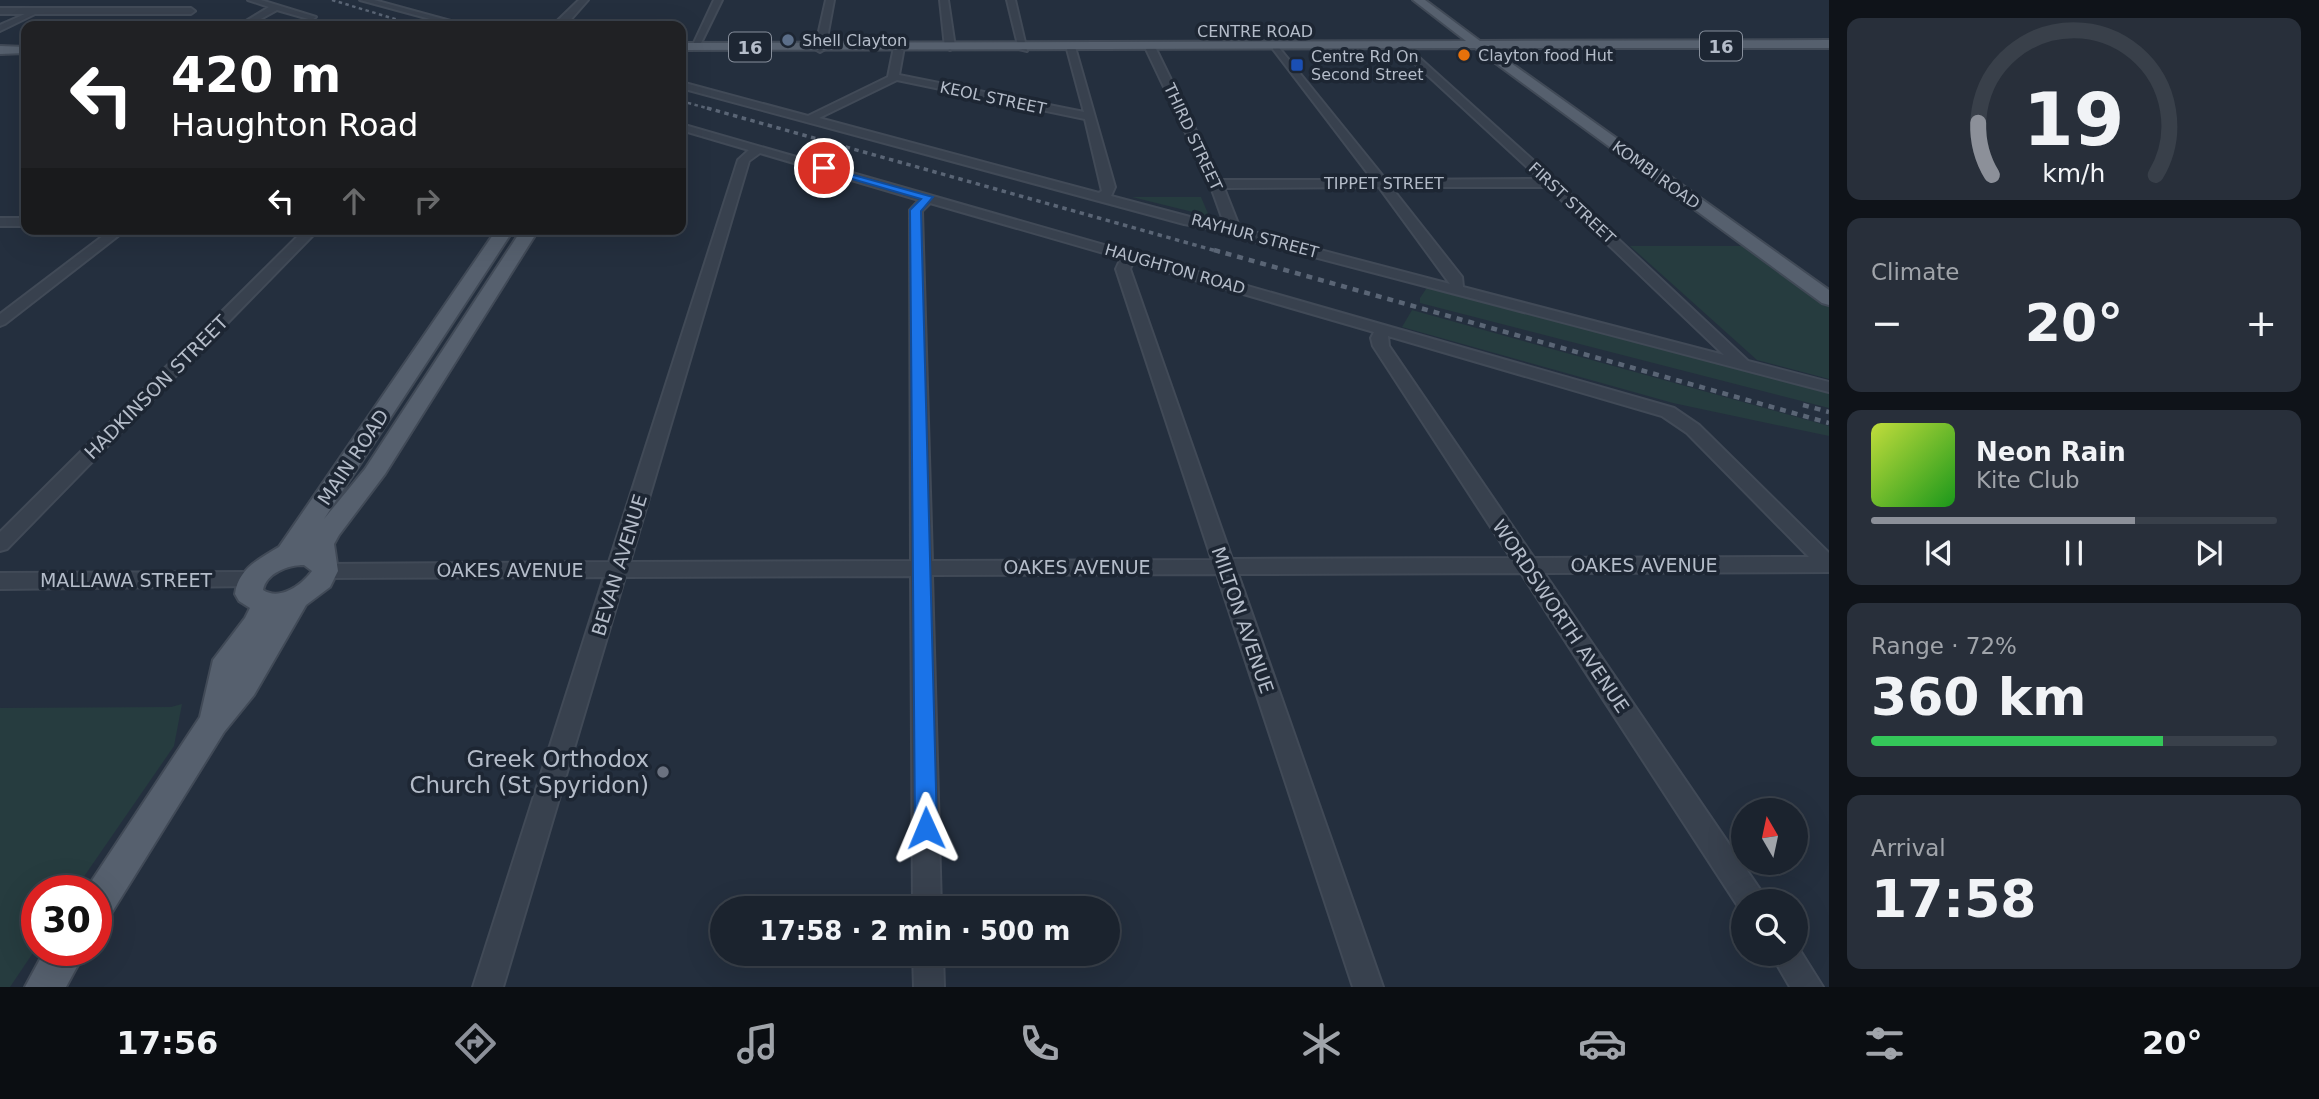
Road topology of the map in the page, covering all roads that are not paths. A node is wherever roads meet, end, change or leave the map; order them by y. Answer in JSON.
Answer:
{"nodes":[{"id":1,"x":64,"y":0,"type":"edge"},
{"id":2,"x":252,"y":0,"type":"edge"},
{"id":3,"x":364,"y":0,"type":"edge"},
{"id":4,"x":584,"y":0,"type":"edge"},
{"id":5,"x":718,"y":0,"type":"edge"},
{"id":6,"x":830,"y":0,"type":"edge"},
{"id":7,"x":944,"y":0,"type":"edge"},
{"id":8,"x":1011,"y":0,"type":"edge"},
{"id":9,"x":1418,"y":0,"type":"edge"},
{"id":10,"x":414,"y":2,"type":"dead end"},
{"id":11,"x":276,"y":7,"type":"junction"},
{"id":12,"x":398,"y":9,"type":"junction"},
{"id":13,"x":0,"y":11,"type":"edge"},
{"id":14,"x":38,"y":11,"type":"junction"},
{"id":15,"x":191,"y":11,"type":"dead end"},
{"id":16,"x":312,"y":17,"type":"dead end"},
{"id":17,"x":251,"y":21,"type":"edge"},
{"id":18,"x":445,"y":21,"type":"edge"},
{"id":19,"x":565,"y":21,"type":"edge"},
{"id":20,"x":0,"y":28,"type":"edge"},
{"id":21,"x":694,"y":47,"type":"junction"},
{"id":22,"x":950,"y":47,"type":"junction"},
{"id":23,"x":1482,"y":47,"type":"junction"},
{"id":24,"x":1829,"y":47,"type":"edge"},
{"id":25,"x":686,"y":48,"type":"edge"},
{"id":26,"x":686,"y":48,"type":"edge"},
{"id":27,"x":820,"y":48,"type":"junction"},
{"id":28,"x":899,"y":48,"type":"junction"},
{"id":29,"x":1024,"y":48,"type":"junction"},
{"id":30,"x":1151,"y":48,"type":"junction"},
{"id":31,"x":1277,"y":48,"type":"junction"},
{"id":32,"x":1403,"y":48,"type":"junction"},
{"id":33,"x":0,"y":49,"type":"edge"},
{"id":34,"x":21,"y":49,"type":"edge"},
{"id":35,"x":1072,"y":49,"type":"junction"},
{"id":36,"x":895,"y":77,"type":"junction"},
{"id":37,"x":686,"y":86,"type":"edge"},
{"id":38,"x":1091,"y":117,"type":"junction"},
{"id":39,"x":811,"y":118,"type":"junction"},
{"id":40,"x":686,"y":128,"type":"edge"},
{"id":41,"x":758,"y":149,"type":"junction"},
{"id":42,"x":1384,"y":183,"type":"junction"},
{"id":43,"x":1551,"y":183,"type":"junction"},
{"id":44,"x":1216,"y":184,"type":"junction"},
{"id":45,"x":1103,"y":196,"type":"junction"},
{"id":46,"x":928,"y":197,"type":"junction"},
{"id":47,"x":0,"y":222,"type":"edge"},
{"id":48,"x":21,"y":222,"type":"edge"},
{"id":49,"x":1233,"y":228,"type":"junction"},
{"id":50,"x":113,"y":235,"type":"edge"},
{"id":51,"x":307,"y":235,"type":"edge"},
{"id":52,"x":502,"y":235,"type":"edge"},
{"id":53,"x":527,"y":235,"type":"edge"},
{"id":54,"x":1132,"y":256,"type":"junction"},
{"id":55,"x":1453,"y":288,"type":"junction"},
{"id":56,"x":1829,"y":299,"type":"edge"},
{"id":57,"x":0,"y":321,"type":"edge"},
{"id":58,"x":1384,"y":329,"type":"junction"},
{"id":59,"x":429,"y":345,"type":"junction"},
{"id":60,"x":458,"y":345,"type":"junction"},
{"id":61,"x":1741,"y":362,"type":"junction"},
{"id":62,"x":1829,"y":387,"type":"edge"},
{"id":63,"x":0,"y":544,"type":"edge"},
{"id":64,"x":1829,"y":564,"type":"edge"},
{"id":65,"x":1527,"y":566,"type":"junction"},
{"id":66,"x":324,"y":567,"type":"junction"},
{"id":67,"x":1225,"y":567,"type":"junction"},
{"id":68,"x":922,"y":568,"type":"junction"},
{"id":69,"x":618,"y":570,"type":"junction"},
{"id":70,"x":0,"y":581,"type":"edge"},
{"id":71,"x":263,"y":582,"type":"junction"},
{"id":72,"x":296,"y":598,"type":"junction"},
{"id":73,"x":213,"y":723,"type":"junction"},
{"id":74,"x":112,"y":880,"type":"edge"},
{"id":75,"x":1743,"y":889,"type":"edge"},
{"id":76,"x":927,"y":896,"type":"edge"},
{"id":77,"x":58,"y":966,"type":"edge"},
{"id":78,"x":928,"y":966,"type":"edge"},
{"id":79,"x":1794,"y":966,"type":"edge"},
{"id":80,"x":44,"y":987,"type":"edge"},
{"id":81,"x":488,"y":987,"type":"edge"},
{"id":82,"x":929,"y":987,"type":"edge"},
{"id":83,"x":1368,"y":987,"type":"edge"},
{"id":84,"x":1808,"y":987,"type":"edge"}],
"edges":[{"from":1,"to":14,"type":"street"},
{"from":2,"to":11,"type":"street"},
{"from":3,"to":12,"type":"street"},
{"from":4,"to":19,"type":"street"},
{"from":5,"to":21,"type":"street"},
{"from":6,"to":27,"type":"street"},
{"from":7,"to":22,"type":"street"},
{"from":8,"to":29,"type":"street"},
{"from":9,"to":23,"type":"main road","name":"KOMBI ROAD"},
{"from":10,"to":12,"type":"street"},
{"from":11,"to":16,"type":"street"},
{"from":11,"to":17,"type":"street"},
{"from":12,"to":18,"type":"street"},
{"from":13,"to":14,"type":"street"},
{"from":14,"to":15,"type":"street"},
{"from":14,"to":20,"type":"street"},
{"from":21,"to":25,"type":"main road","name":"CENTRE ROAD","number":"16"},
{"from":21,"to":27,"type":"main road","name":"CENTRE ROAD","number":"16"},
{"from":22,"to":28,"type":"main road","name":"CENTRE ROAD","number":"16"},
{"from":22,"to":29,"type":"main road","name":"CENTRE ROAD","number":"16"},
{"from":23,"to":24,"type":"main road","name":"CENTRE ROAD","number":"16"},
{"from":23,"to":32,"type":"main road","name":"CENTRE ROAD","number":"16"},
{"from":23,"to":56,"type":"main road","name":"KOMBI ROAD"},
{"from":26,"to":27,"type":"main road","name":"CENTRE ROAD","number":"16"},
{"from":27,"to":28,"type":"main road","name":"CENTRE ROAD","number":"16"},
{"from":28,"to":29,"type":"main road","name":"CENTRE ROAD","number":"16"},
{"from":28,"to":36,"type":"street"},
{"from":29,"to":30,"type":"main road","name":"CENTRE ROAD","number":"16"},
{"from":29,"to":35,"type":"main road","name":"CENTRE ROAD","number":"16"},
{"from":30,"to":31,"type":"main road","name":"CENTRE ROAD","number":"16"},
{"from":30,"to":35,"type":"main road","name":"CENTRE ROAD","number":"16"},
{"from":30,"to":44,"type":"street","name":"THIRD STREET"},
{"from":31,"to":32,"type":"main road","name":"CENTRE ROAD","number":"16"},
{"from":31,"to":42,"type":"street"},
{"from":32,"to":43,"type":"street","name":"FIRST STREET"},
{"from":33,"to":34,"type":"main road"},
{"from":35,"to":38,"type":"street"},
{"from":36,"to":38,"type":"street","name":"KEOL STREET"},
{"from":36,"to":39,"type":"street"},
{"from":37,"to":39,"type":"street","name":"RAYHUR STREET"},
{"from":38,"to":45,"type":"street"},
{"from":39,"to":45,"type":"street","name":"RAYHUR STREET"},
{"from":40,"to":41,"type":"street","name":"HAUGHTON ROAD"},
{"from":41,"to":46,"type":"street","name":"HAUGHTON ROAD"},
{"from":41,"to":69,"type":"street","name":"BEVAN AVENUE"},
{"from":42,"to":43,"type":"street","name":"TIPPET STREET"},
{"from":42,"to":44,"type":"street","name":"TIPPET STREET"},
{"from":42,"to":55,"type":"street"},
{"from":43,"to":61,"type":"street","name":"FIRST STREET"},
{"from":44,"to":49,"type":"street","name":"THIRD STREET"},
{"from":45,"to":49,"type":"street","name":"RAYHUR STREET"},
{"from":46,"to":54,"type":"street","name":"HAUGHTON ROAD"},
{"from":46,"to":68,"type":"street"},
{"from":47,"to":48,"type":"street"},
{"from":49,"to":55,"type":"street","name":"RAYHUR STREET"},
{"from":50,"to":57,"type":"street"},
{"from":51,"to":63,"type":"street","name":"HADKINSON STREET"},
{"from":52,"to":59,"type":"main road","name":"MAIN ROAD"},
{"from":53,"to":60,"type":"main road","name":"MAIN ROAD"},
{"from":54,"to":58,"type":"street","name":"HAUGHTON ROAD"},
{"from":54,"to":67,"type":"street","name":"MILTON AVENUE"},
{"from":55,"to":61,"type":"street","name":"RAYHUR STREET"},
{"from":58,"to":64,"type":"street","name":"HAUGHTON ROAD"},
{"from":58,"to":65,"type":"street","name":"WORDSWORTH AVENUE"},
{"from":59,"to":60,"type":"main road"},
{"from":59,"to":71,"type":"main road","name":"MAIN ROAD"},
{"from":60,"to":66,"type":"main road","name":"MAIN ROAD"},
{"from":61,"to":62,"type":"street","name":"RAYHUR STREET"},
{"from":64,"to":65,"type":"street","name":"OAKES AVENUE"},
{"from":65,"to":67,"type":"street","name":"OAKES AVENUE"},
{"from":65,"to":75,"type":"street","name":"WORDSWORTH AVENUE"},
{"from":66,"to":69,"type":"street","name":"OAKES AVENUE"},
{"from":66,"to":71,"type":"main road"},
{"from":66,"to":72,"type":"main road"},
{"from":67,"to":68,"type":"street","name":"OAKES AVENUE"},
{"from":67,"to":83,"type":"street","name":"MILTON AVENUE"},
{"from":68,"to":69,"type":"street","name":"OAKES AVENUE"},
{"from":68,"to":76,"type":"street"},
{"from":69,"to":81,"type":"street","name":"BEVAN AVENUE"},
{"from":70,"to":71,"type":"street","name":"MALLAWA STREET"},
{"from":71,"to":72,"type":"main road"},
{"from":71,"to":73,"type":"main road","name":"MAIN ROAD"},
{"from":72,"to":73,"type":"main road","name":"MAIN ROAD"},
{"from":73,"to":74,"type":"main road","name":"MAIN ROAD"},
{"from":77,"to":80,"type":"main road"},
{"from":78,"to":82,"type":"street"},
{"from":79,"to":84,"type":"street"}]}
